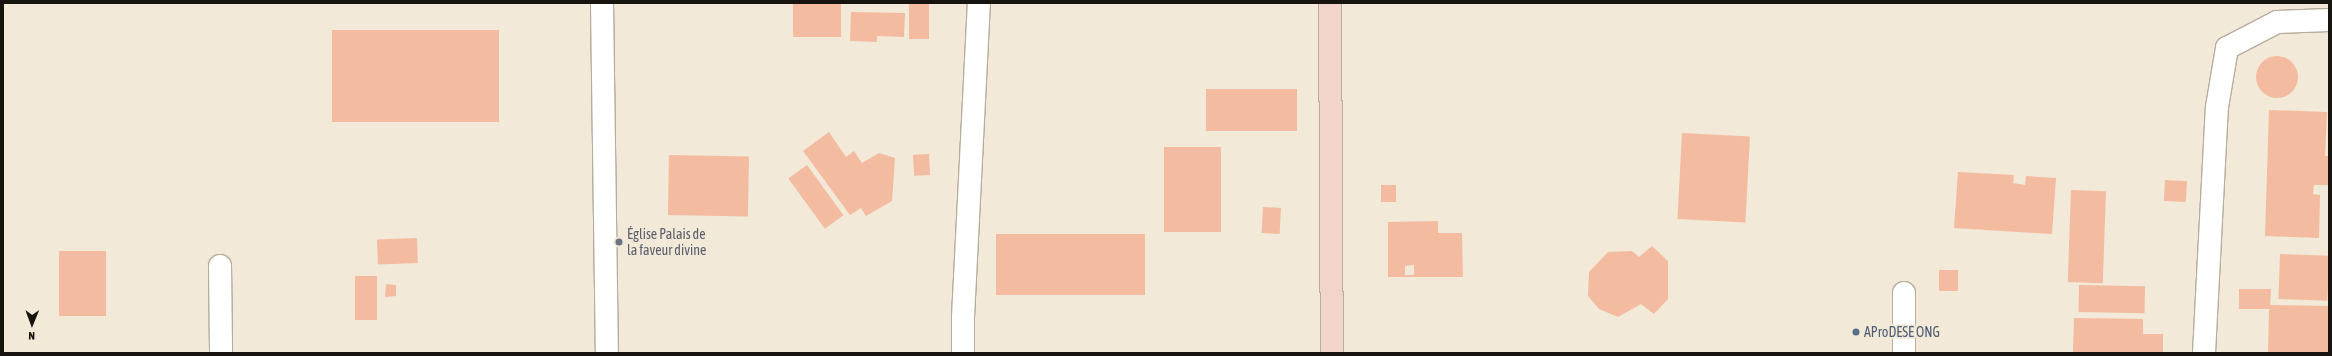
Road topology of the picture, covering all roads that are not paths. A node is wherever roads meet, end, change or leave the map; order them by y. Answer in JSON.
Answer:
{"nodes":[{"id":1,"x":602,"y":3,"type":"edge"},
{"id":2,"x":979,"y":3,"type":"edge"},
{"id":3,"x":1330,"y":3,"type":"edge"},
{"id":4,"x":2329,"y":20,"type":"edge"},
{"id":5,"x":220,"y":266,"type":"dead end"},
{"id":6,"x":1904,"y":293,"type":"dead end"},
{"id":7,"x":221,"y":353,"type":"edge"},
{"id":8,"x":608,"y":353,"type":"edge"},
{"id":9,"x":963,"y":353,"type":"edge"},
{"id":10,"x":1332,"y":353,"type":"edge"},
{"id":11,"x":1904,"y":353,"type":"edge"},
{"id":12,"x":2204,"y":353,"type":"edge"}],
"edges":[{"from":1,"to":8,"type":"street"},
{"from":2,"to":9,"type":"street"},
{"from":3,"to":10,"type":"street"},
{"from":4,"to":12,"type":"street"},
{"from":5,"to":7,"type":"street"},
{"from":6,"to":11,"type":"street"}]}
